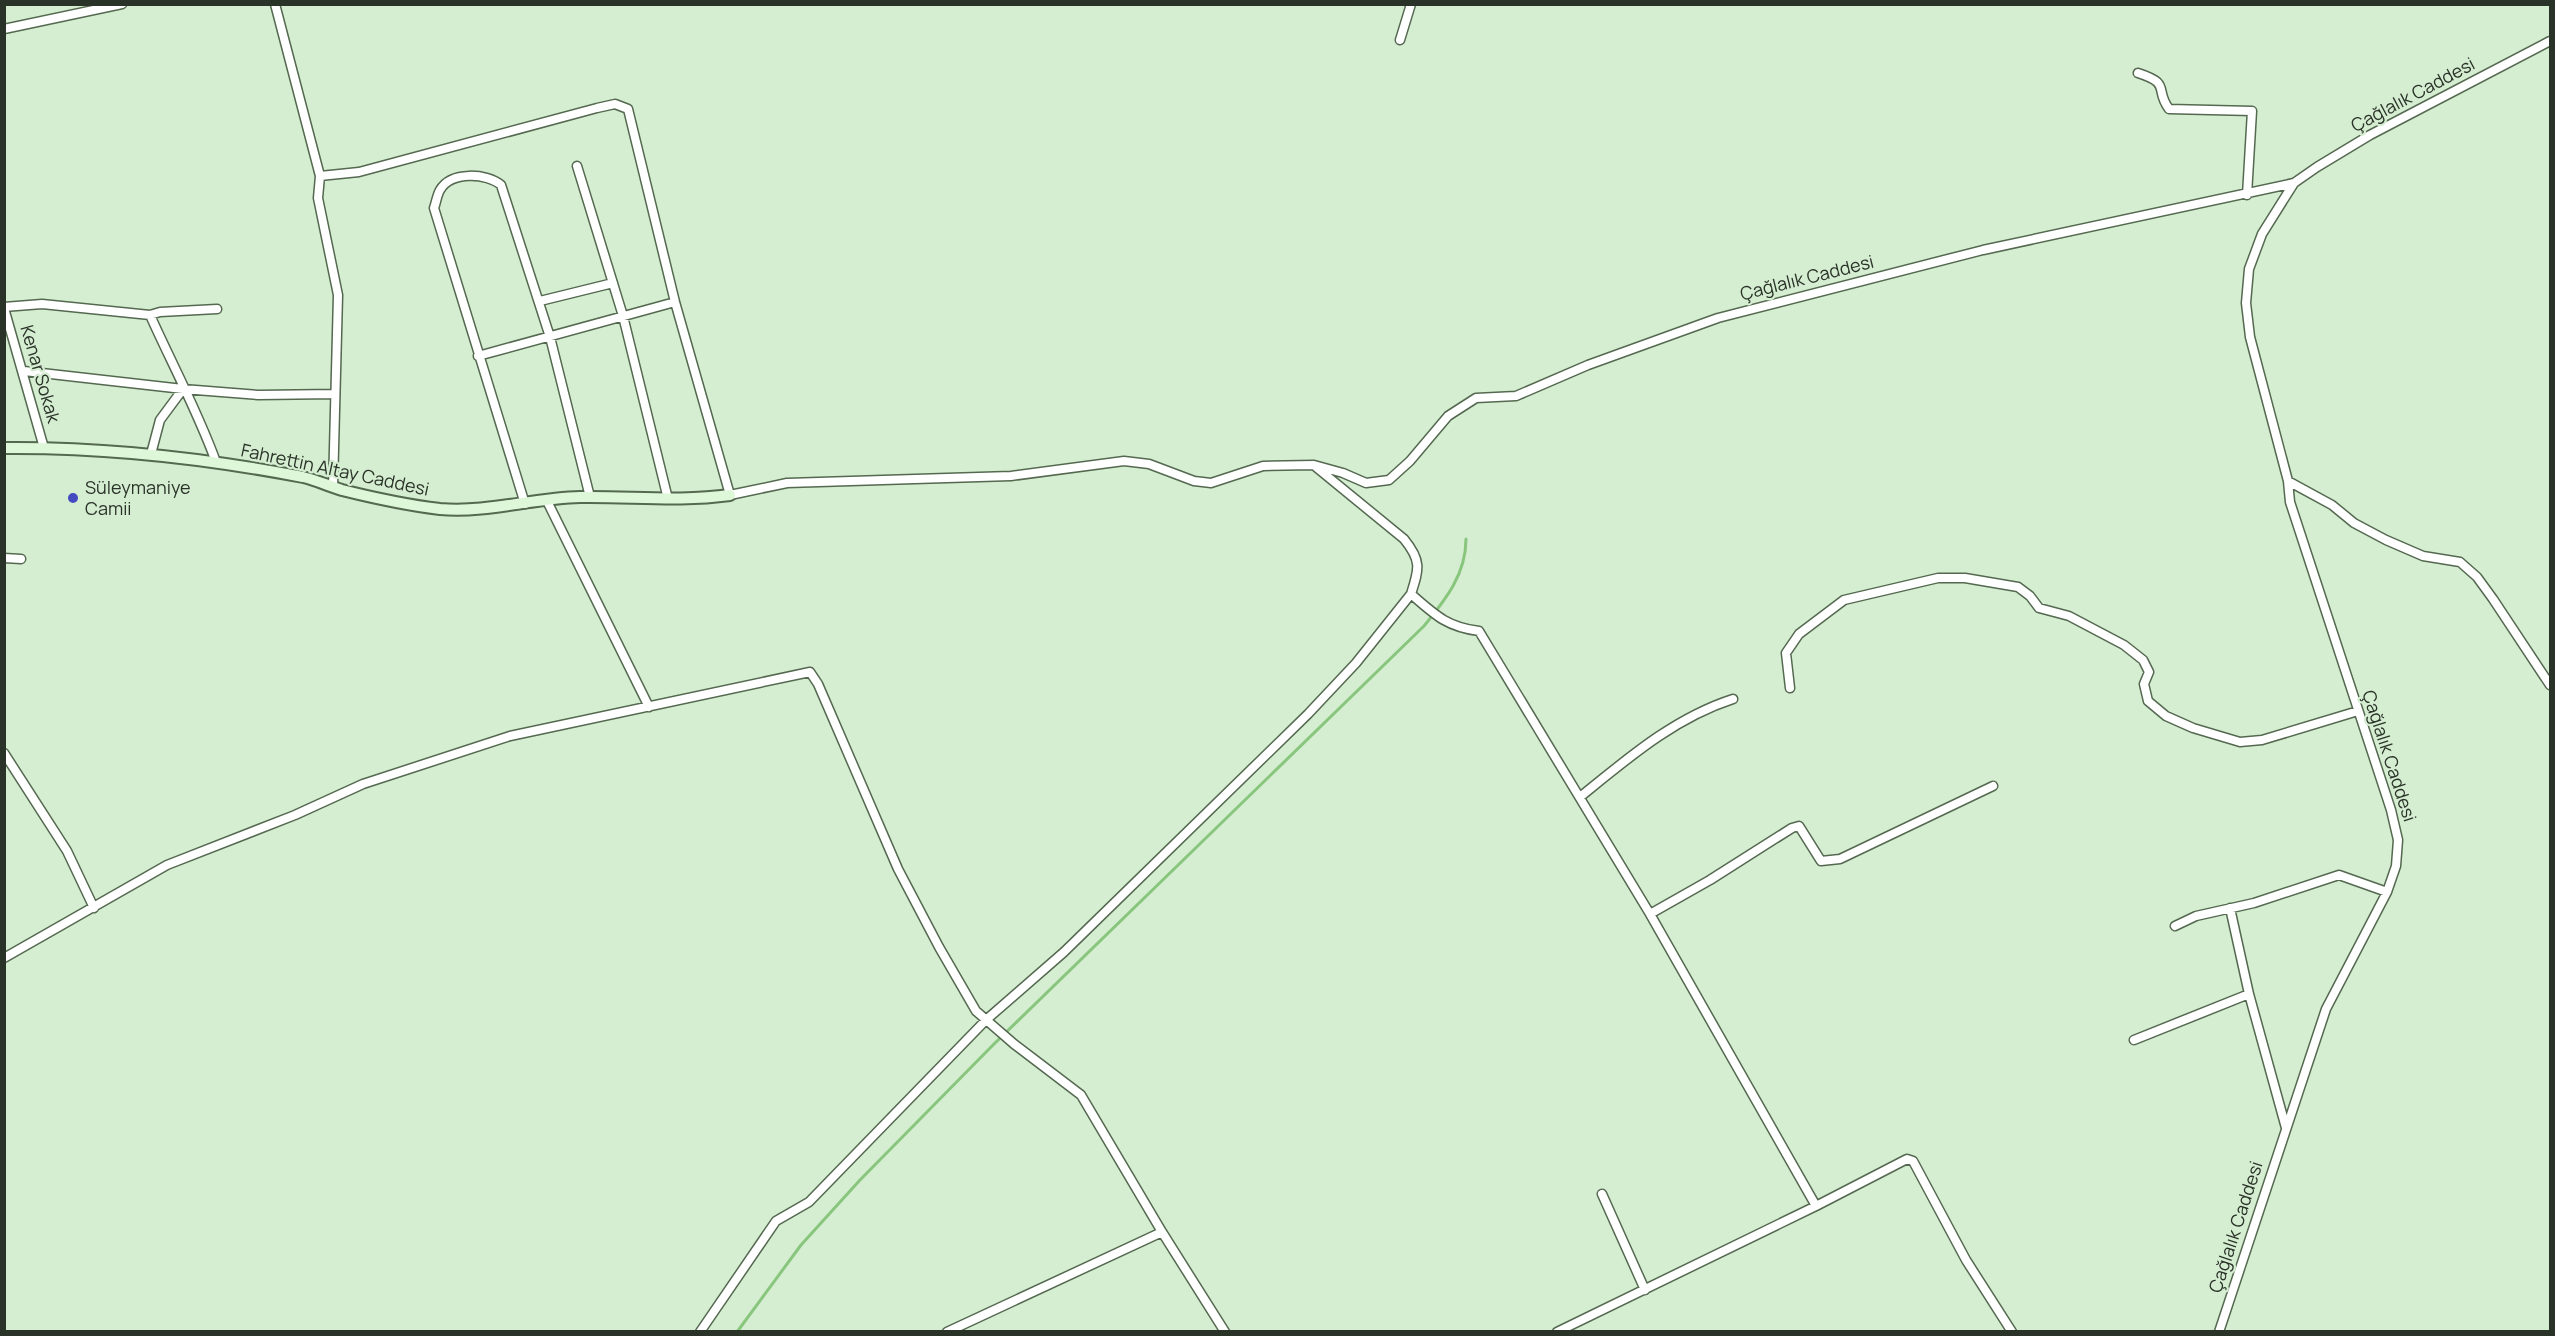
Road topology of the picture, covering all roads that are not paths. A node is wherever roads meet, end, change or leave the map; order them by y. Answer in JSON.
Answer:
{"nodes":[{"id":1,"x":122,"y":4,"type":"edge"},
{"id":2,"x":275,"y":4,"type":"edge"},
{"id":3,"x":1411,"y":4,"type":"edge"},
{"id":4,"x":4,"y":29,"type":"edge"},
{"id":5,"x":1400,"y":40,"type":"dead end"},
{"id":6,"x":2550,"y":41,"type":"edge"},
{"id":7,"x":2138,"y":74,"type":"dead end"},
{"id":8,"x":577,"y":166,"type":"dead end"},
{"id":9,"x":320,"y":176,"type":"junction"},
{"id":10,"x":2294,"y":183,"type":"junction"},
{"id":11,"x":2247,"y":195,"type":"junction"},
{"id":12,"x":613,"y":283,"type":"junction"},
{"id":13,"x":540,"y":301,"type":"junction"},
{"id":14,"x":675,"y":302,"type":"junction"},
{"id":15,"x":4,"y":308,"type":"edge"},
{"id":16,"x":217,"y":309,"type":"dead end"},
{"id":17,"x":150,"y":315,"type":"junction"},
{"id":18,"x":623,"y":316,"type":"junction"},
{"id":19,"x":550,"y":337,"type":"junction"},
{"id":20,"x":478,"y":357,"type":"junction"},
{"id":21,"x":24,"y":371,"type":"junction"},
{"id":22,"x":183,"y":389,"type":"junction"},
{"id":23,"x":335,"y":394,"type":"junction"},
{"id":24,"x":4,"y":448,"type":"edge"},
{"id":25,"x":44,"y":448,"type":"junction"},
{"id":26,"x":151,"y":454,"type":"junction"},
{"id":27,"x":216,"y":462,"type":"junction"},
{"id":28,"x":1314,"y":465,"type":"junction"},
{"id":29,"x":2288,"y":481,"type":"junction"},
{"id":30,"x":333,"y":487,"type":"junction"},
{"id":31,"x":730,"y":495,"type":"junction"},
{"id":32,"x":590,"y":497,"type":"junction"},
{"id":33,"x":668,"y":499,"type":"junction"},
{"id":34,"x":547,"y":501,"type":"junction"},
{"id":35,"x":525,"y":504,"type":"junction"},
{"id":36,"x":4,"y":558,"type":"edge"},
{"id":37,"x":21,"y":559,"type":"dead end"},
{"id":38,"x":1411,"y":594,"type":"junction"},
{"id":39,"x":2550,"y":685,"type":"edge"},
{"id":40,"x":1790,"y":688,"type":"dead end"},
{"id":41,"x":1733,"y":699,"type":"dead end"},
{"id":42,"x":649,"y":707,"type":"junction"},
{"id":43,"x":2358,"y":711,"type":"junction"},
{"id":44,"x":4,"y":753,"type":"edge"},
{"id":45,"x":1993,"y":786,"type":"dead end"},
{"id":46,"x":1580,"y":798,"type":"junction"},
{"id":47,"x":2387,"y":892,"type":"junction"},
{"id":48,"x":94,"y":908,"type":"junction"},
{"id":49,"x":2230,"y":908,"type":"junction"},
{"id":50,"x":1650,"y":914,"type":"junction"},
{"id":51,"x":2175,"y":926,"type":"dead end"},
{"id":52,"x":4,"y":958,"type":"edge"},
{"id":53,"x":2249,"y":994,"type":"junction"},
{"id":54,"x":989,"y":1023,"type":"junction"},
{"id":55,"x":2134,"y":1040,"type":"dead end"},
{"id":56,"x":2286,"y":1129,"type":"junction"},
{"id":57,"x":1602,"y":1194,"type":"dead end"},
{"id":58,"x":1816,"y":1206,"type":"junction"},
{"id":59,"x":1162,"y":1232,"type":"junction"},
{"id":60,"x":1645,"y":1290,"type":"junction"},
{"id":61,"x":1561,"y":1331,"type":"edge"},
{"id":62,"x":700,"y":1332,"type":"edge"},
{"id":63,"x":947,"y":1332,"type":"edge"},
{"id":64,"x":1225,"y":1332,"type":"edge"},
{"id":65,"x":2012,"y":1332,"type":"edge"},
{"id":66,"x":2219,"y":1332,"type":"edge"}],
"edges":[{"from":1,"to":4,"type":"street"},
{"from":2,"to":9,"type":"street"},
{"from":3,"to":5,"type":"street"},
{"from":6,"to":10,"type":"street","name":"Çağlalık Caddesi"},
{"from":7,"to":11,"type":"street"},
{"from":8,"to":12,"type":"street"},
{"from":9,"to":14,"type":"street"},
{"from":9,"to":23,"type":"street"},
{"from":10,"to":11,"type":"street","name":"Çağlalık Caddesi"},
{"from":10,"to":29,"type":"street","name":"Çağlalık Caddesi"},
{"from":11,"to":28,"type":"street","name":"Çağlalık Caddesi"},
{"from":12,"to":13,"type":"street"},
{"from":12,"to":18,"type":"street"},
{"from":13,"to":19,"type":"street"},
{"from":13,"to":20,"type":"street"},
{"from":14,"to":18,"type":"street"},
{"from":14,"to":31,"type":"street"},
{"from":15,"to":17,"type":"street"},
{"from":15,"to":21,"type":"street","name":"Kenar Sokak"},
{"from":16,"to":17,"type":"street"},
{"from":17,"to":22,"type":"street"},
{"from":18,"to":19,"type":"street"},
{"from":18,"to":33,"type":"street"},
{"from":19,"to":20,"type":"street"},
{"from":19,"to":32,"type":"street"},
{"from":20,"to":35,"type":"street"},
{"from":21,"to":22,"type":"street"},
{"from":21,"to":25,"type":"street","name":"Kenar Sokak"},
{"from":22,"to":23,"type":"street"},
{"from":22,"to":26,"type":"street"},
{"from":22,"to":27,"type":"street"},
{"from":23,"to":30,"type":"street"},
{"from":24,"to":25,"type":"street","name":"Fahrettin Altay Caddesi"},
{"from":25,"to":26,"type":"street","name":"Fahrettin Altay Caddesi"},
{"from":26,"to":27,"type":"street","name":"Fahrettin Altay Caddesi"},
{"from":27,"to":30,"type":"street","name":"Fahrettin Altay Caddesi"},
{"from":28,"to":31,"type":"street"},
{"from":28,"to":38,"type":"street"},
{"from":29,"to":39,"type":"street"},
{"from":29,"to":43,"type":"street","name":"Çağlalık Caddesi"},
{"from":30,"to":35,"type":"street","name":"Fahrettin Altay Caddesi"},
{"from":31,"to":33,"type":"street","name":"Fahrettin Altay Caddesi"},
{"from":32,"to":33,"type":"street","name":"Fahrettin Altay Caddesi"},
{"from":32,"to":34,"type":"street","name":"Fahrettin Altay Caddesi"},
{"from":34,"to":35,"type":"street","name":"Fahrettin Altay Caddesi"},
{"from":34,"to":42,"type":"street"},
{"from":36,"to":37,"type":"street"},
{"from":38,"to":46,"type":"street"},
{"from":38,"to":54,"type":"street"},
{"from":40,"to":43,"type":"street"},
{"from":41,"to":46,"type":"street"},
{"from":42,"to":48,"type":"street"},
{"from":42,"to":54,"type":"street"},
{"from":43,"to":47,"type":"street","name":"Çağlalık Caddesi"},
{"from":44,"to":48,"type":"street"},
{"from":45,"to":50,"type":"street"},
{"from":46,"to":50,"type":"street"},
{"from":47,"to":49,"type":"street"},
{"from":47,"to":56,"type":"street","name":"Çağlalık Caddesi"},
{"from":48,"to":52,"type":"street"},
{"from":49,"to":51,"type":"street"},
{"from":49,"to":53,"type":"street"},
{"from":50,"to":58,"type":"street"},
{"from":53,"to":55,"type":"street"},
{"from":53,"to":56,"type":"street"},
{"from":54,"to":59,"type":"street"},
{"from":54,"to":62,"type":"street"},
{"from":56,"to":66,"type":"street","name":"Çağlalık Caddesi"},
{"from":57,"to":60,"type":"street"},
{"from":58,"to":60,"type":"street"},
{"from":58,"to":65,"type":"street"},
{"from":59,"to":63,"type":"street"},
{"from":59,"to":64,"type":"street"},
{"from":60,"to":61,"type":"street"}]}
